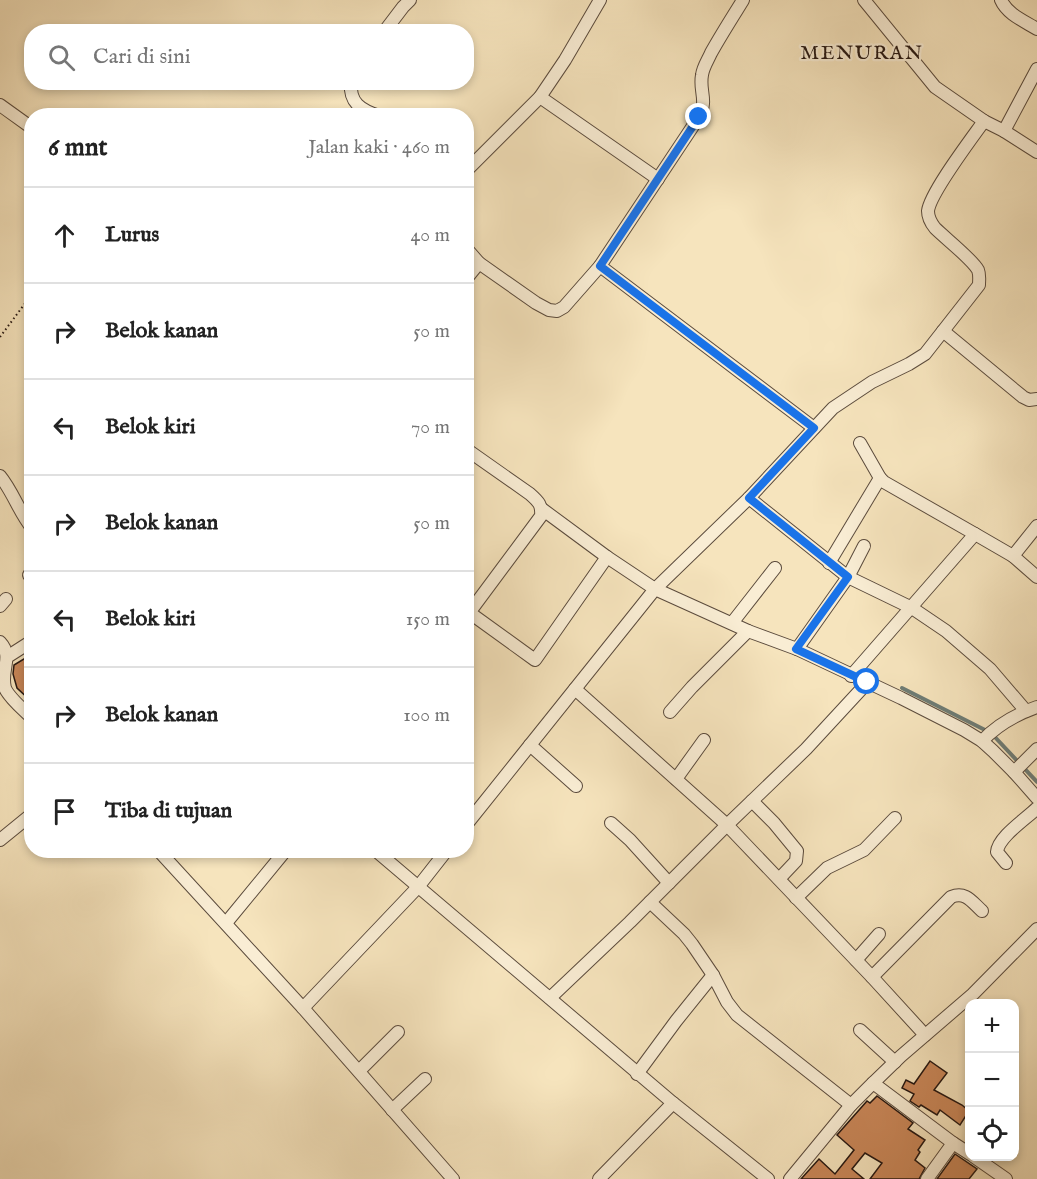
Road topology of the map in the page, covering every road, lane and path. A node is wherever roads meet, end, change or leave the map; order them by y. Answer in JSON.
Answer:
{"nodes":[{"id":1,"x":600,"y":0,"type":"edge"},
{"id":2,"x":743,"y":0,"type":"edge"},
{"id":3,"x":864,"y":0,"type":"edge"},
{"id":4,"x":1001,"y":0,"type":"edge"},
{"id":5,"x":403,"y":2,"type":"edge"},
{"id":6,"x":389,"y":24,"type":"edge"},
{"id":7,"x":1037,"y":29,"type":"edge"},
{"id":8,"x":1037,"y":69,"type":"edge"},
{"id":9,"x":350,"y":90,"type":"edge"},
{"id":10,"x":540,"y":97,"type":"junction"},
{"id":11,"x":0,"y":105,"type":"edge"},
{"id":12,"x":362,"y":108,"type":"edge"},
{"id":13,"x":984,"y":121,"type":"junction"},
{"id":14,"x":24,"y":122,"type":"edge"},
{"id":15,"x":1004,"y":131,"type":"junction"},
{"id":16,"x":1037,"y":152,"type":"edge"},
{"id":17,"x":474,"y":162,"type":"edge"},
{"id":18,"x":658,"y":179,"type":"junction"},
{"id":19,"x":474,"y":257,"type":"edge"},
{"id":20,"x":479,"y":263,"type":"junction"},
{"id":21,"x":600,"y":266,"type":"junction"},
{"id":22,"x":474,"y":269,"type":"edge"},
{"id":23,"x":24,"y":305,"type":"edge"},
{"id":24,"x":943,"y":331,"type":"junction"},
{"id":25,"x":0,"y":337,"type":"edge"},
{"id":26,"x":1037,"y":399,"type":"edge"},
{"id":27,"x":814,"y":428,"type":"junction"},
{"id":28,"x":860,"y":443,"type":"dead end"},
{"id":29,"x":474,"y":455,"type":"edge"},
{"id":30,"x":0,"y":476,"type":"edge"},
{"id":31,"x":880,"y":478,"type":"junction"},
{"id":32,"x":749,"y":498,"type":"junction"},
{"id":33,"x":542,"y":509,"type":"junction"},
{"id":34,"x":24,"y":517,"type":"edge"},
{"id":35,"x":1037,"y":527,"type":"edge"},
{"id":36,"x":975,"y":534,"type":"junction"},
{"id":37,"x":864,"y":546,"type":"dead end"},
{"id":38,"x":1014,"y":556,"type":"junction"},
{"id":39,"x":607,"y":557,"type":"junction"},
{"id":40,"x":829,"y":563,"type":"junction"},
{"id":41,"x":775,"y":568,"type":"dead end"},
{"id":42,"x":848,"y":577,"type":"junction"},
{"id":43,"x":1037,"y":577,"type":"edge"},
{"id":44,"x":655,"y":589,"type":"junction"},
{"id":45,"x":474,"y":607,"type":"edge"},
{"id":46,"x":912,"y":608,"type":"junction"},
{"id":47,"x":474,"y":619,"type":"edge"},
{"id":48,"x":732,"y":623,"type":"junction"},
{"id":49,"x":748,"y":631,"type":"junction"},
{"id":50,"x":0,"y":642,"type":"edge"},
{"id":51,"x":24,"y":646,"type":"edge"},
{"id":52,"x":796,"y":649,"type":"junction"},
{"id":53,"x":7,"y":657,"type":"junction"},
{"id":54,"x":851,"y":676,"type":"junction"},
{"id":55,"x":867,"y":682,"type":"junction"},
{"id":56,"x":575,"y":689,"type":"junction"},
{"id":57,"x":3,"y":692,"type":"edge"},
{"id":58,"x":1031,"y":709,"type":"edge"},
{"id":59,"x":24,"y":711,"type":"edge"},
{"id":60,"x":670,"y":712,"type":"dead end"},
{"id":61,"x":987,"y":736,"type":"junction"},
{"id":62,"x":704,"y":740,"type":"dead end"},
{"id":63,"x":530,"y":745,"type":"junction"},
{"id":64,"x":1037,"y":749,"type":"edge"},
{"id":65,"x":1014,"y":772,"type":"junction"},
{"id":66,"x":676,"y":779,"type":"junction"},
{"id":67,"x":576,"y":786,"type":"dead end"},
{"id":68,"x":1037,"y":798,"type":"edge"},
{"id":69,"x":752,"y":801,"type":"junction"},
{"id":70,"x":1037,"y":808,"type":"edge"},
{"id":71,"x":474,"y":815,"type":"edge"},
{"id":72,"x":895,"y":818,"type":"dead end"},
{"id":73,"x":24,"y":820,"type":"edge"},
{"id":74,"x":611,"y":823,"type":"dead end"},
{"id":75,"x":727,"y":825,"type":"junction"},
{"id":76,"x":0,"y":840,"type":"edge"},
{"id":77,"x":165,"y":858,"type":"edge"},
{"id":78,"x":279,"y":858,"type":"edge"},
{"id":79,"x":384,"y":858,"type":"edge"},
{"id":80,"x":441,"y":858,"type":"edge"},
{"id":81,"x":1006,"y":862,"type":"dead end"},
{"id":82,"x":779,"y":879,"type":"junction"},
{"id":83,"x":669,"y":883,"type":"junction"},
{"id":84,"x":418,"y":887,"type":"junction"},
{"id":85,"x":796,"y":898,"type":"junction"},
{"id":86,"x":650,"y":903,"type":"junction"},
{"id":87,"x":982,"y":911,"type":"dead end"},
{"id":88,"x":226,"y":923,"type":"junction"},
{"id":89,"x":1037,"y":929,"type":"edge"},
{"id":90,"x":879,"y":934,"type":"dead end"},
{"id":91,"x":856,"y":960,"type":"junction"},
{"id":92,"x":713,"y":975,"type":"junction"},
{"id":93,"x":872,"y":977,"type":"junction"},
{"id":94,"x":550,"y":998,"type":"junction"},
{"id":95,"x":303,"y":1008,"type":"junction"},
{"id":96,"x":860,"y":1030,"type":"dead end"},
{"id":97,"x":398,"y":1032,"type":"dead end"},
{"id":98,"x":925,"y":1035,"type":"junction"},
{"id":99,"x":895,"y":1062,"type":"junction"},
{"id":100,"x":358,"y":1071,"type":"junction"},
{"id":101,"x":638,"y":1074,"type":"junction"},
{"id":102,"x":425,"y":1079,"type":"dead end"},
{"id":103,"x":873,"y":1083,"type":"junction"},
{"id":104,"x":672,"y":1103,"type":"junction"},
{"id":105,"x":851,"y":1105,"type":"junction"},
{"id":106,"x":392,"y":1110,"type":"junction"},
{"id":107,"x":953,"y":1143,"type":"junction"},
{"id":108,"x":965,"y":1151,"type":"edge"},
{"id":109,"x":980,"y":1161,"type":"edge"},
{"id":110,"x":453,"y":1179,"type":"edge"},
{"id":111,"x":599,"y":1179,"type":"edge"},
{"id":112,"x":768,"y":1179,"type":"edge"},
{"id":113,"x":789,"y":1179,"type":"edge"},
{"id":114,"x":927,"y":1179,"type":"edge"},
{"id":115,"x":1006,"y":1179,"type":"edge"}],
"edges":[{"from":1,"to":10,"type":"street"},
{"from":2,"to":18,"type":"street"},
{"from":3,"to":13,"type":"street"},
{"from":4,"to":7,"type":"street"},
{"from":5,"to":6,"type":"street"},
{"from":8,"to":15,"type":"street"},
{"from":9,"to":12,"type":"street"},
{"from":10,"to":17,"type":"street"},
{"from":10,"to":18,"type":"street"},
{"from":11,"to":14,"type":"street"},
{"from":13,"to":15,"type":"street"},
{"from":13,"to":24,"type":"street"},
{"from":15,"to":16,"type":"street"},
{"from":18,"to":21,"type":"street"},
{"from":19,"to":20,"type":"street"},
{"from":20,"to":21,"type":"street"},
{"from":20,"to":22,"type":"street"},
{"from":21,"to":27,"type":"street"},
{"from":23,"to":25,"type":"path"},
{"from":24,"to":26,"type":"street"},
{"from":24,"to":27,"type":"street"},
{"from":27,"to":32,"type":"street"},
{"from":28,"to":31,"type":"street"},
{"from":29,"to":33,"type":"street"},
{"from":30,"to":34,"type":"street"},
{"from":31,"to":36,"type":"street"},
{"from":31,"to":40,"type":"street"},
{"from":32,"to":40,"type":"street"},
{"from":32,"to":44,"type":"street"},
{"from":33,"to":39,"type":"street"},
{"from":33,"to":45,"type":"street"},
{"from":35,"to":38,"type":"street"},
{"from":36,"to":38,"type":"street"},
{"from":36,"to":46,"type":"street"},
{"from":37,"to":42,"type":"street"},
{"from":38,"to":43,"type":"street"},
{"from":39,"to":44,"type":"street"},
{"from":39,"to":47,"type":"street"},
{"from":40,"to":42,"type":"street"},
{"from":41,"to":48,"type":"street"},
{"from":42,"to":46,"type":"street"},
{"from":42,"to":52,"type":"street"},
{"from":44,"to":48,"type":"street"},
{"from":44,"to":56,"type":"street"},
{"from":46,"to":54,"type":"street"},
{"from":46,"to":58,"type":"street"},
{"from":48,"to":49,"type":"street"},
{"from":49,"to":52,"type":"street"},
{"from":49,"to":60,"type":"street"},
{"from":50,"to":53,"type":"street"},
{"from":51,"to":53,"type":"street"},
{"from":52,"to":54,"type":"street"},
{"from":53,"to":57,"type":"street"},
{"from":54,"to":55,"type":"street"},
{"from":55,"to":61,"type":"street"},
{"from":55,"to":69,"type":"street"},
{"from":56,"to":63,"type":"street"},
{"from":56,"to":66,"type":"street"},
{"from":57,"to":59,"type":"street"},
{"from":58,"to":61,"type":"street"},
{"from":61,"to":65,"type":"street"},
{"from":62,"to":66,"type":"street"},
{"from":63,"to":67,"type":"street"},
{"from":63,"to":71,"type":"street"},
{"from":64,"to":65,"type":"street"},
{"from":65,"to":68,"type":"street"},
{"from":66,"to":75,"type":"street"},
{"from":69,"to":75,"type":"street"},
{"from":69,"to":82,"type":"street"},
{"from":70,"to":81,"type":"street"},
{"from":72,"to":85,"type":"street"},
{"from":73,"to":76,"type":"street"},
{"from":74,"to":83,"type":"street"},
{"from":75,"to":82,"type":"street"},
{"from":75,"to":83,"type":"street"},
{"from":77,"to":88,"type":"street"},
{"from":78,"to":88,"type":"street"},
{"from":79,"to":84,"type":"street"},
{"from":80,"to":84,"type":"street"},
{"from":82,"to":85,"type":"street"},
{"from":83,"to":86,"type":"street"},
{"from":84,"to":94,"type":"street"},
{"from":84,"to":95,"type":"street"},
{"from":85,"to":91,"type":"street"},
{"from":86,"to":92,"type":"street"},
{"from":86,"to":94,"type":"street"},
{"from":87,"to":93,"type":"street"},
{"from":88,"to":95,"type":"street"},
{"from":89,"to":98,"type":"street"},
{"from":90,"to":91,"type":"street"},
{"from":91,"to":93,"type":"street"},
{"from":92,"to":101,"type":"street"},
{"from":92,"to":105,"type":"street"},
{"from":93,"to":98,"type":"street"},
{"from":94,"to":101,"type":"street"},
{"from":95,"to":100,"type":"street"},
{"from":96,"to":99,"type":"street"},
{"from":97,"to":100,"type":"street"},
{"from":98,"to":99,"type":"street"},
{"from":99,"to":103,"type":"street"},
{"from":100,"to":106,"type":"street"},
{"from":101,"to":104,"type":"street"},
{"from":102,"to":106,"type":"street"},
{"from":103,"to":105,"type":"street"},
{"from":103,"to":107,"type":"street"},
{"from":104,"to":111,"type":"street"},
{"from":104,"to":112,"type":"street"},
{"from":105,"to":113,"type":"street"},
{"from":106,"to":110,"type":"street"},
{"from":107,"to":108,"type":"street"},
{"from":107,"to":114,"type":"street"},
{"from":109,"to":115,"type":"street"}]}
